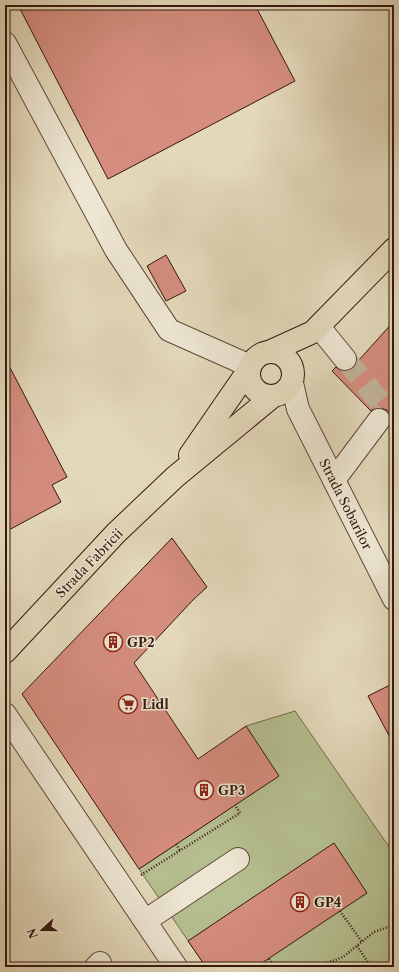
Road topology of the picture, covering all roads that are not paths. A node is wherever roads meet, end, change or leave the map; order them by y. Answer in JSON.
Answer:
{"nodes":[{"id":1,"x":5,"y":43,"type":"edge"},
{"id":2,"x":394,"y":249,"type":"edge"},
{"id":3,"x":316,"y":329,"type":"junction"},
{"id":4,"x":269,"y":352,"type":"junction"},
{"id":5,"x":345,"y":359,"type":"tunnel mouth"},
{"id":6,"x":249,"y":368,"type":"junction"},
{"id":7,"x":285,"y":387,"type":"junction"},
{"id":8,"x":379,"y":420,"type":"tunnel mouth"},
{"id":9,"x":175,"y":477,"type":"junction"},
{"id":10,"x":334,"y":480,"type":"junction"},
{"id":11,"x":394,"y":598,"type":"edge"},
{"id":12,"x":5,"y":652,"type":"edge"},
{"id":13,"x":5,"y":714,"type":"edge"},
{"id":14,"x":238,"y":859,"type":"dead end"},
{"id":15,"x":144,"y":920,"type":"junction"},
{"id":16,"x":176,"y":967,"type":"edge"}],
"edges":[{"from":1,"to":6,"type":"street"},
{"from":2,"to":3,"type":"main road","name":"Strada Fabricii"},
{"from":3,"to":4,"type":"main road","name":"Strada Fabricii"},
{"from":3,"to":5,"type":"street"},
{"from":3,"to":7,"type":"main road","name":"Strada Fabricii"},
{"from":4,"to":6,"type":"main road"},
{"from":4,"to":7,"type":"main road"},
{"from":6,"to":7,"type":"main road"},
{"from":6,"to":9,"type":"main road","name":"Strada Fabricii"},
{"from":7,"to":9,"type":"main road","name":"Strada Fabricii"},
{"from":7,"to":10,"type":"street","name":"Strada Sobarilor"},
{"from":8,"to":10,"type":"street"},
{"from":9,"to":12,"type":"main road","name":"Strada Fabricii"},
{"from":10,"to":11,"type":"street","name":"Strada Sobarilor"},
{"from":13,"to":15,"type":"street"},
{"from":14,"to":15,"type":"street"},
{"from":15,"to":16,"type":"street"}]}
